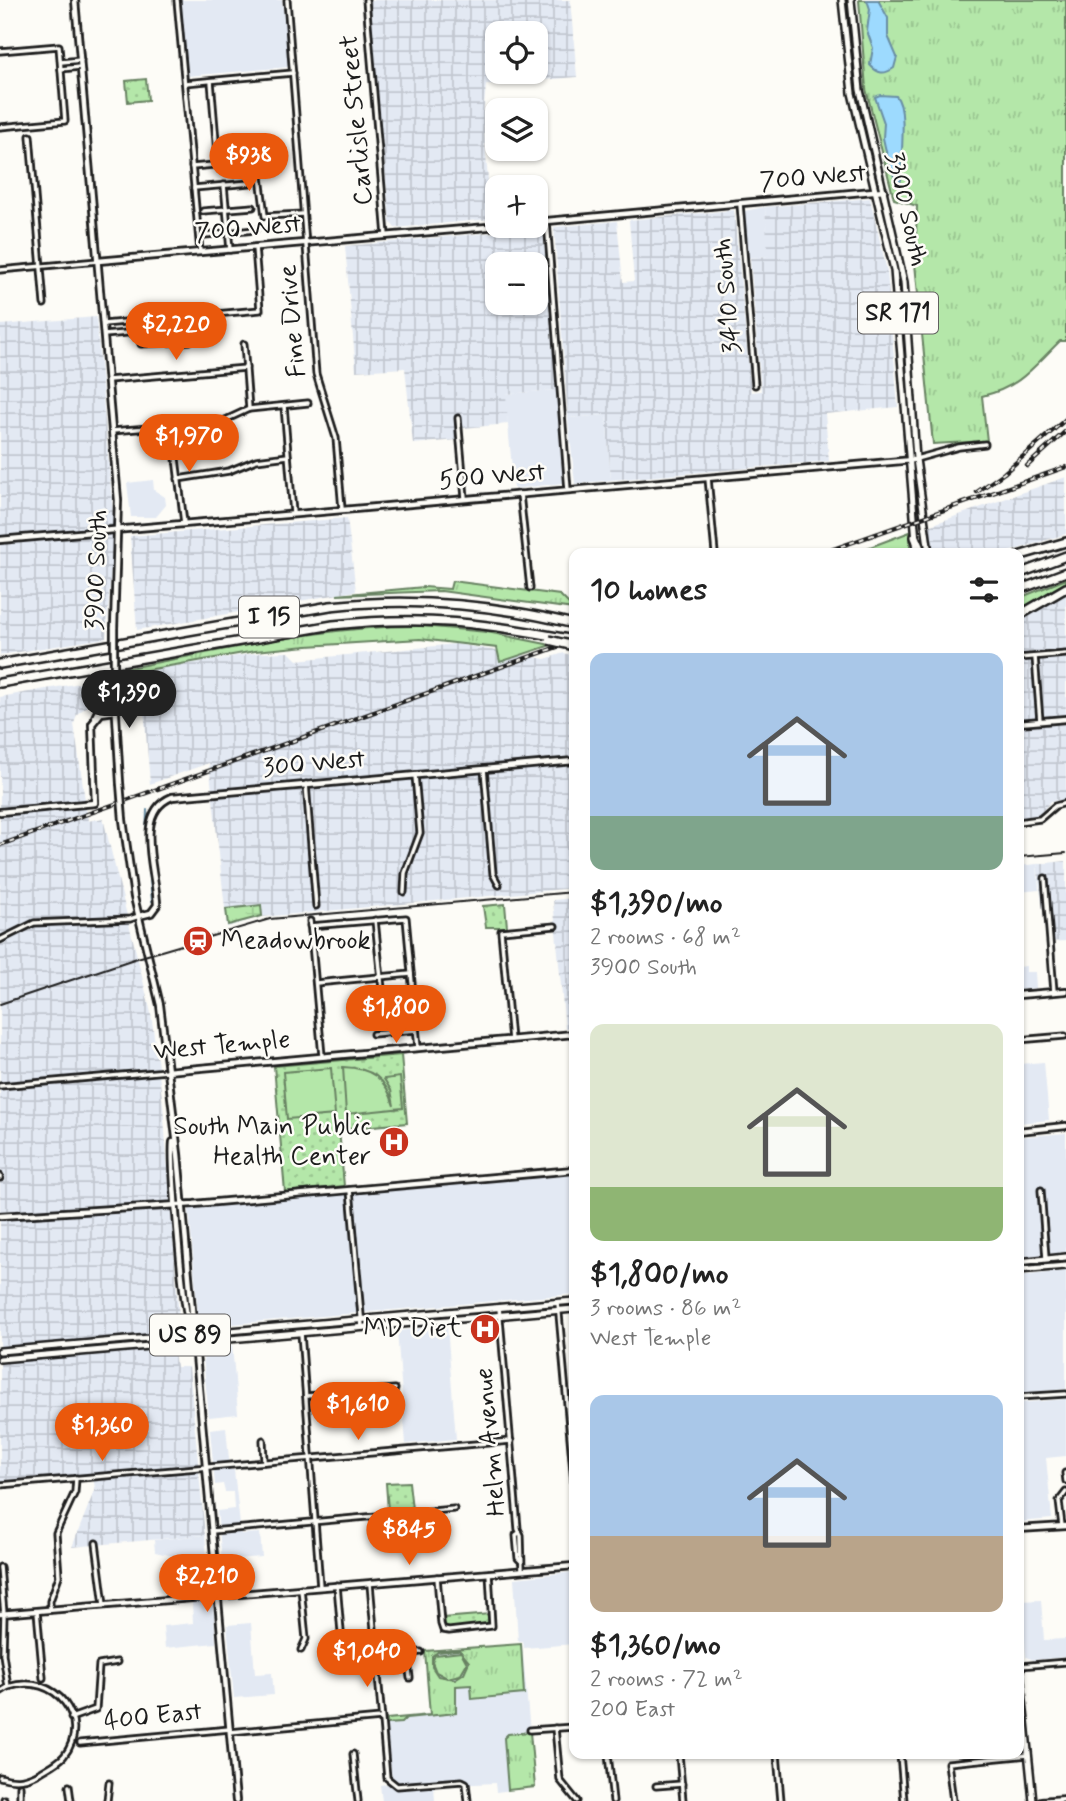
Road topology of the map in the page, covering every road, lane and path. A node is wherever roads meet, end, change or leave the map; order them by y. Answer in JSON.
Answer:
{"nodes":[{"id":1,"x":75,"y":0,"type":"edge"},
{"id":2,"x":177,"y":0,"type":"edge"},
{"id":3,"x":287,"y":0,"type":"edge"},
{"id":4,"x":366,"y":0,"type":"edge"},
{"id":5,"x":842,"y":0,"type":"edge"},
{"id":6,"x":851,"y":0,"type":"edge"},
{"id":7,"x":0,"y":51,"type":"edge"},
{"id":8,"x":81,"y":60,"type":"junction"},
{"id":9,"x":61,"y":62,"type":"junction"},
{"id":10,"x":81,"y":67,"type":"junction"},
{"id":11,"x":61,"y":69,"type":"junction"},
{"id":12,"x":293,"y":73,"type":"junction"},
{"id":13,"x":211,"y":81,"type":"junction"},
{"id":14,"x":185,"y":83,"type":"junction"},
{"id":15,"x":0,"y":127,"type":"edge"},
{"id":16,"x":30,"y":136,"type":"dead end"},
{"id":17,"x":219,"y":165,"type":"junction"},
{"id":18,"x":192,"y":167,"type":"junction"},
{"id":19,"x":250,"y":183,"type":"dead end"},
{"id":20,"x":224,"y":185,"type":"junction"},
{"id":21,"x":194,"y":188,"type":"junction"},
{"id":22,"x":884,"y":190,"type":"junction"},
{"id":23,"x":876,"y":192,"type":"junction"},
{"id":24,"x":740,"y":204,"type":"junction"},
{"id":25,"x":253,"y":207,"type":"dead end"},
{"id":26,"x":226,"y":209,"type":"junction"},
{"id":27,"x":203,"y":211,"type":"dead end"},
{"id":28,"x":303,"y":214,"type":"junction"},
{"id":29,"x":548,"y":221,"type":"edge"},
{"id":30,"x":485,"y":227,"type":"edge"},
{"id":31,"x":255,"y":230,"type":"dead end"},
{"id":32,"x":229,"y":233,"type":"junction"},
{"id":33,"x":548,"y":234,"type":"edge"},
{"id":34,"x":205,"y":235,"type":"dead end"},
{"id":35,"x":386,"y":236,"type":"junction"},
{"id":36,"x":304,"y":243,"type":"junction"},
{"id":37,"x":255,"y":247,"type":"junction"},
{"id":38,"x":230,"y":250,"type":"junction"},
{"id":39,"x":200,"y":252,"type":"junction"},
{"id":40,"x":98,"y":261,"type":"junction"},
{"id":41,"x":43,"y":266,"type":"junction"},
{"id":42,"x":0,"y":270,"type":"edge"},
{"id":43,"x":44,"y":304,"type":"dead end"},
{"id":44,"x":103,"y":324,"type":"junction"},
{"id":45,"x":189,"y":326,"type":"dead end"},
{"id":46,"x":104,"y":335,"type":"junction"},
{"id":47,"x":244,"y":344,"type":"dead end"},
{"id":48,"x":246,"y":368,"type":"junction"},
{"id":49,"x":108,"y":380,"type":"junction"},
{"id":50,"x":755,"y":385,"type":"dead end"},
{"id":51,"x":308,"y":403,"type":"dead end"},
{"id":52,"x":284,"y":406,"type":"junction"},
{"id":53,"x":250,"y":409,"type":"junction"},
{"id":54,"x":458,"y":418,"type":"dead end"},
{"id":55,"x":172,"y":426,"type":"junction"},
{"id":56,"x":112,"y":431,"type":"junction"},
{"id":57,"x":985,"y":444,"type":"dead end"},
{"id":58,"x":288,"y":456,"type":"junction"},
{"id":59,"x":916,"y":459,"type":"junction"},
{"id":60,"x":908,"y":460,"type":"junction"},
{"id":61,"x":178,"y":478,"type":"junction"},
{"id":62,"x":708,"y":478,"type":"junction"},
{"id":63,"x":568,"y":489,"type":"junction"},
{"id":64,"x":520,"y":494,"type":"junction"},
{"id":65,"x":465,"y":499,"type":"junction"},
{"id":66,"x":342,"y":509,"type":"junction"},
{"id":67,"x":293,"y":513,"type":"junction"},
{"id":68,"x":184,"y":523,"type":"junction"},
{"id":69,"x":119,"y":528,"type":"junction"},
{"id":70,"x":915,"y":537,"type":"joint"},
{"id":71,"x":0,"y":540,"type":"edge"},
{"id":72,"x":1066,"y":542,"type":"edge"},
{"id":73,"x":715,"y":548,"type":"edge"},
{"id":74,"x":918,"y":548,"type":"edge"},
{"id":75,"x":928,"y":548,"type":"edge"},
{"id":76,"x":1024,"y":554,"type":"edge"},
{"id":77,"x":1066,"y":556,"type":"edge"},
{"id":78,"x":1024,"y":572,"type":"edge"},
{"id":79,"x":1066,"y":572,"type":"edge"},
{"id":80,"x":530,"y":588,"type":"dead end"},
{"id":81,"x":1024,"y":588,"type":"edge"},
{"id":82,"x":1066,"y":588,"type":"edge"},
{"id":83,"x":1024,"y":612,"type":"edge"},
{"id":84,"x":569,"y":621,"type":"edge"},
{"id":85,"x":549,"y":638,"type":"junction"},
{"id":86,"x":569,"y":640,"type":"edge"},
{"id":87,"x":569,"y":644,"type":"edge"},
{"id":88,"x":1066,"y":654,"type":"edge"},
{"id":89,"x":1035,"y":657,"type":"junction"},
{"id":90,"x":1024,"y":658,"type":"edge"},
{"id":91,"x":0,"y":664,"type":"edge"},
{"id":92,"x":114,"y":681,"type":"junction"},
{"id":93,"x":0,"y":683,"type":"edge"},
{"id":94,"x":115,"y":711,"type":"junction"},
{"id":95,"x":95,"y":717,"type":"junction"},
{"id":96,"x":1066,"y":719,"type":"edge"},
{"id":97,"x":1040,"y":721,"type":"junction"},
{"id":98,"x":1024,"y":722,"type":"edge"},
{"id":99,"x":569,"y":761,"type":"edge"},
{"id":100,"x":484,"y":769,"type":"junction"},
{"id":101,"x":415,"y":775,"type":"junction"},
{"id":102,"x":306,"y":784,"type":"junction"},
{"id":103,"x":1066,"y":803,"type":"edge"},
{"id":104,"x":0,"y":812,"type":"edge"},
{"id":105,"x":1024,"y":821,"type":"edge"},
{"id":106,"x":1045,"y":877,"type":"dead end"},
{"id":107,"x":499,"y":885,"type":"dead end"},
{"id":108,"x":404,"y":892,"type":"dead end"},
{"id":109,"x":316,"y":906,"type":"dead end"},
{"id":110,"x":139,"y":916,"type":"junction"},
{"id":111,"x":375,"y":920,"type":"junction"},
{"id":112,"x":555,"y":926,"type":"dead end"},
{"id":113,"x":0,"y":940,"type":"edge"},
{"id":114,"x":411,"y":974,"type":"junction"},
{"id":115,"x":381,"y":977,"type":"junction"},
{"id":116,"x":316,"y":983,"type":"junction"},
{"id":117,"x":1066,"y":991,"type":"edge"},
{"id":118,"x":1054,"y":992,"type":"junction"},
{"id":119,"x":1024,"y":994,"type":"edge"},
{"id":120,"x":413,"y":996,"type":"junction"},
{"id":121,"x":416,"y":1030,"type":"junction"},
{"id":122,"x":373,"y":1034,"type":"dead end"},
{"id":123,"x":569,"y":1034,"type":"edge"},
{"id":124,"x":1065,"y":1036,"type":"edge"},
{"id":125,"x":1024,"y":1039,"type":"edge"},
{"id":126,"x":511,"y":1040,"type":"junction"},
{"id":127,"x":418,"y":1048,"type":"junction"},
{"id":128,"x":323,"y":1056,"type":"junction"},
{"id":129,"x":167,"y":1071,"type":"junction"},
{"id":130,"x":0,"y":1086,"type":"edge"},
{"id":131,"x":1066,"y":1126,"type":"edge"},
{"id":132,"x":1024,"y":1130,"type":"edge"},
{"id":133,"x":569,"y":1170,"type":"edge"},
{"id":134,"x":350,"y":1190,"type":"junction"},
{"id":135,"x":1041,"y":1190,"type":"dead end"},
{"id":136,"x":179,"y":1205,"type":"junction"},
{"id":137,"x":0,"y":1216,"type":"edge"},
{"id":138,"x":1066,"y":1257,"type":"edge"},
{"id":139,"x":1046,"y":1259,"type":"junction"},
{"id":140,"x":1024,"y":1261,"type":"edge"},
{"id":141,"x":1066,"y":1266,"type":"edge"},
{"id":142,"x":1024,"y":1270,"type":"edge"},
{"id":143,"x":569,"y":1301,"type":"edge"},
{"id":144,"x":558,"y":1302,"type":"junction"},
{"id":145,"x":499,"y":1307,"type":"junction"},
{"id":146,"x":569,"y":1310,"type":"edge"},
{"id":147,"x":559,"y":1311,"type":"junction"},
{"id":148,"x":500,"y":1315,"type":"junction"},
{"id":149,"x":362,"y":1320,"type":"junction"},
{"id":150,"x":362,"y":1327,"type":"junction"},
{"id":151,"x":301,"y":1333,"type":"junction"},
{"id":152,"x":192,"y":1335,"type":"junction"},
{"id":153,"x":193,"y":1343,"type":"junction"},
{"id":154,"x":0,"y":1351,"type":"edge"},
{"id":155,"x":0,"y":1359,"type":"edge"},
{"id":156,"x":395,"y":1389,"type":"dead end"},
{"id":157,"x":1066,"y":1394,"type":"edge"},
{"id":158,"x":306,"y":1396,"type":"junction"},
{"id":159,"x":1024,"y":1397,"type":"edge"},
{"id":160,"x":569,"y":1425,"type":"edge"},
{"id":161,"x":263,"y":1440,"type":"dead end"},
{"id":162,"x":511,"y":1441,"type":"junction"},
{"id":163,"x":310,"y":1459,"type":"junction"},
{"id":164,"x":264,"y":1463,"type":"junction"},
{"id":165,"x":207,"y":1468,"type":"junction"},
{"id":166,"x":1065,"y":1473,"type":"edge"},
{"id":167,"x":76,"y":1478,"type":"junction"},
{"id":168,"x":1066,"y":1481,"type":"edge"},
{"id":169,"x":0,"y":1485,"type":"edge"},
{"id":170,"x":1066,"y":1492,"type":"edge"},
{"id":171,"x":454,"y":1508,"type":"dead end"},
{"id":172,"x":315,"y":1522,"type":"junction"},
{"id":173,"x":1064,"y":1526,"type":"edge"},
{"id":174,"x":1024,"y":1529,"type":"edge"},
{"id":175,"x":212,"y":1531,"type":"junction"},
{"id":176,"x":96,"y":1543,"type":"dead end"},
{"id":177,"x":569,"y":1566,"type":"edge"},
{"id":178,"x":0,"y":1567,"type":"edge"},
{"id":179,"x":522,"y":1570,"type":"junction"},
{"id":180,"x":489,"y":1573,"type":"junction"},
{"id":181,"x":437,"y":1577,"type":"junction"},
{"id":182,"x":370,"y":1583,"type":"junction"},
{"id":183,"x":337,"y":1586,"type":"junction"},
{"id":184,"x":320,"y":1587,"type":"junction"},
{"id":185,"x":301,"y":1588,"type":"junction"},
{"id":186,"x":218,"y":1595,"type":"junction"},
{"id":187,"x":104,"y":1605,"type":"junction"},
{"id":188,"x":50,"y":1609,"type":"junction"},
{"id":189,"x":37,"y":1611,"type":"junction"},
{"id":190,"x":2,"y":1614,"type":"edge"},
{"id":191,"x":341,"y":1632,"type":"dead end"},
{"id":192,"x":301,"y":1650,"type":"dead end"},
{"id":193,"x":421,"y":1652,"type":"dead end"},
{"id":194,"x":407,"y":1653,"type":"junction"},
{"id":195,"x":377,"y":1657,"type":"junction"},
{"id":196,"x":117,"y":1662,"type":"dead end"},
{"id":197,"x":1066,"y":1662,"type":"edge"},
{"id":198,"x":1024,"y":1666,"type":"edge"},
{"id":199,"x":43,"y":1678,"type":"dead end"},
{"id":200,"x":410,"y":1678,"type":"dead end"},
{"id":201,"x":8,"y":1687,"type":"junction"},
{"id":202,"x":0,"y":1692,"type":"edge"},
{"id":203,"x":382,"y":1718,"type":"junction"},
{"id":204,"x":71,"y":1719,"type":"junction"},
{"id":205,"x":569,"y":1727,"type":"edge"},
{"id":206,"x":555,"y":1728,"type":"junction"},
{"id":207,"x":230,"y":1730,"type":"junction"},
{"id":208,"x":530,"y":1730,"type":"dead end"},
{"id":209,"x":1024,"y":1732,"type":"edge"},
{"id":210,"x":80,"y":1743,"type":"dead end"},
{"id":211,"x":353,"y":1754,"type":"dead end"},
{"id":212,"x":1024,"y":1755,"type":"edge"},
{"id":213,"x":1028,"y":1755,"type":"junction"},
{"id":214,"x":609,"y":1759,"type":"edge"},
{"id":215,"x":680,"y":1759,"type":"edge"},
{"id":216,"x":777,"y":1759,"type":"edge"},
{"id":217,"x":900,"y":1759,"type":"edge"},
{"id":218,"x":983,"y":1759,"type":"edge"},
{"id":219,"x":972,"y":1760,"type":"joint"},
{"id":220,"x":0,"y":1777,"type":"edge"},
{"id":221,"x":109,"y":1783,"type":"dead end"},
{"id":222,"x":682,"y":1784,"type":"junction"},
{"id":223,"x":20,"y":1786,"type":"dead end"},
{"id":224,"x":69,"y":1786,"type":"dead end"},
{"id":225,"x":656,"y":1786,"type":"dead end"},
{"id":226,"x":1066,"y":1799,"type":"edge"},
{"id":227,"x":20,"y":1801,"type":"edge"},
{"id":228,"x":71,"y":1801,"type":"edge"},
{"id":229,"x":107,"y":1801,"type":"edge"},
{"id":230,"x":236,"y":1801,"type":"edge"},
{"id":231,"x":358,"y":1801,"type":"edge"},
{"id":232,"x":468,"y":1801,"type":"edge"},
{"id":233,"x":577,"y":1801,"type":"edge"},
{"id":234,"x":613,"y":1801,"type":"edge"},
{"id":235,"x":683,"y":1801,"type":"edge"},
{"id":236,"x":781,"y":1801,"type":"edge"},
{"id":237,"x":904,"y":1801,"type":"edge"},
{"id":238,"x":953,"y":1801,"type":"edge"},
{"id":239,"x":1032,"y":1801,"type":"edge"},
{"id":240,"x":1041,"y":1801,"type":"edge"}],
"edges":[{"from":1,"to":8,"type":"street","name":"3900 South"},
{"from":2,"to":14,"type":"street"},
{"from":3,"to":12,"type":"street","name":"Fine Drive"},
{"from":4,"to":35,"type":"street","name":"Carlisle Street"},
{"from":5,"to":23,"type":"main road","name":"3300 South","number":"SR 171"},
{"from":6,"to":22,"type":"main road","name":"3300 South","number":"SR 171"},
{"from":7,"to":9,"type":"street"},
{"from":8,"to":9,"type":"street"},
{"from":8,"to":10,"type":"street","name":"3900 South"},
{"from":9,"to":11,"type":"street"},
{"from":10,"to":11,"type":"street"},
{"from":10,"to":40,"type":"street","name":"3900 South"},
{"from":11,"to":15,"type":"street"},
{"from":12,"to":13,"type":"street"},
{"from":12,"to":28,"type":"street","name":"Fine Drive"},
{"from":13,"to":14,"type":"street"},
{"from":13,"to":17,"type":"street"},
{"from":14,"to":18,"type":"street"},
{"from":16,"to":41,"type":"street"},
{"from":17,"to":18,"type":"street"},
{"from":17,"to":28,"type":"street"},
{"from":18,"to":21,"type":"street"},
{"from":19,"to":20,"type":"street"},
{"from":20,"to":21,"type":"street"},
{"from":20,"to":26,"type":"street"},
{"from":21,"to":39,"type":"street"},
{"from":22,"to":23,"type":"street","name":"700 West"},
{"from":22,"to":59,"type":"main road","name":"3300 South","number":"SR 171"},
{"from":23,"to":24,"type":"street","name":"700 West"},
{"from":23,"to":60,"type":"main road","name":"3300 South","number":"SR 171"},
{"from":24,"to":29,"type":"street","name":"700 West"},
{"from":24,"to":50,"type":"street","name":"3410 South"},
{"from":25,"to":26,"type":"street"},
{"from":26,"to":27,"type":"street"},
{"from":26,"to":32,"type":"street"},
{"from":28,"to":36,"type":"street","name":"Fine Drive"},
{"from":30,"to":35,"type":"street","name":"700 West"},
{"from":31,"to":32,"type":"street"},
{"from":32,"to":34,"type":"street"},
{"from":32,"to":38,"type":"street"},
{"from":33,"to":63,"type":"street"},
{"from":35,"to":36,"type":"street","name":"700 West"},
{"from":36,"to":37,"type":"street","name":"700 West"},
{"from":36,"to":66,"type":"street","name":"Fine Drive"},
{"from":37,"to":38,"type":"street","name":"700 West"},
{"from":37,"to":44,"type":"street"},
{"from":38,"to":39,"type":"street","name":"700 West"},
{"from":39,"to":40,"type":"street","name":"700 West"},
{"from":40,"to":41,"type":"street","name":"700 West"},
{"from":40,"to":44,"type":"street","name":"3900 South"},
{"from":41,"to":42,"type":"street","name":"700 West"},
{"from":41,"to":43,"type":"street"},
{"from":44,"to":46,"type":"street","name":"3900 South"},
{"from":45,"to":46,"type":"street"},
{"from":46,"to":49,"type":"street","name":"3900 South"},
{"from":47,"to":48,"type":"street"},
{"from":48,"to":49,"type":"street"},
{"from":48,"to":53,"type":"street"},
{"from":49,"to":56,"type":"street","name":"3900 South"},
{"from":51,"to":52,"type":"street"},
{"from":52,"to":53,"type":"street"},
{"from":52,"to":58,"type":"street"},
{"from":53,"to":55,"type":"street"},
{"from":54,"to":65,"type":"street"},
{"from":55,"to":56,"type":"street"},
{"from":55,"to":61,"type":"street"},
{"from":56,"to":69,"type":"street","name":"3900 South"},
{"from":57,"to":59,"type":"street","name":"500 West"},
{"from":58,"to":61,"type":"street"},
{"from":58,"to":67,"type":"street"},
{"from":59,"to":60,"type":"street","name":"500 West"},
{"from":59,"to":75,"type":"main road","name":"3300 South","number":"SR 171"},
{"from":60,"to":62,"type":"street","name":"500 West"},
{"from":60,"to":70,"type":"main road","name":"3300 South","number":"SR 171"},
{"from":61,"to":68,"type":"street"},
{"from":62,"to":63,"type":"street","name":"500 West"},
{"from":62,"to":73,"type":"street"},
{"from":63,"to":64,"type":"street","name":"500 West"},
{"from":64,"to":65,"type":"street","name":"500 West"},
{"from":64,"to":80,"type":"street"},
{"from":65,"to":66,"type":"street","name":"500 West"},
{"from":66,"to":67,"type":"street","name":"500 West"},
{"from":67,"to":68,"type":"street","name":"500 West"},
{"from":68,"to":69,"type":"street","name":"500 West"},
{"from":69,"to":71,"type":"street","name":"500 West"},
{"from":69,"to":92,"type":"street","name":"3900 South","bridge":true},
{"from":70,"to":74,"type":"highway"},
{"from":72,"to":76,"type":"highway"},
{"from":77,"to":78,"type":"highway"},
{"from":79,"to":81,"type":"highway"},
{"from":82,"to":83,"type":"highway"},
{"from":84,"to":91,"type":"highway","number":"I 15"},
{"from":85,"to":86,"type":"highway","bridge":true},
{"from":85,"to":87,"type":"highway","bridge":true},
{"from":85,"to":93,"type":"highway","number":"I 15"},
{"from":88,"to":89,"type":"street"},
{"from":89,"to":90,"type":"street"},
{"from":89,"to":97,"type":"street"},
{"from":92,"to":94,"type":"street","name":"3900 South"},
{"from":92,"to":95,"type":"street"},
{"from":94,"to":95,"type":"street"},
{"from":94,"to":110,"type":"street","name":"3900 South","bridge":true},
{"from":95,"to":104,"type":"street"},
{"from":96,"to":97,"type":"street"},
{"from":97,"to":98,"type":"street"},
{"from":99,"to":100,"type":"street","name":"300 West"},
{"from":100,"to":101,"type":"street","name":"300 West"},
{"from":100,"to":107,"type":"street"},
{"from":101,"to":102,"type":"street","name":"300 West"},
{"from":101,"to":108,"type":"street"},
{"from":102,"to":109,"type":"street"},
{"from":102,"to":110,"type":"street","name":"300 West"},
{"from":103,"to":105,"type":"street"},
{"from":106,"to":118,"type":"street"},
{"from":110,"to":113,"type":"street"},
{"from":110,"to":129,"type":"street","name":"3900 South"},
{"from":111,"to":114,"type":"street"},
{"from":111,"to":115,"type":"street"},
{"from":111,"to":116,"type":"street"},
{"from":112,"to":126,"type":"street"},
{"from":114,"to":115,"type":"street"},
{"from":114,"to":120,"type":"street"},
{"from":115,"to":116,"type":"street"},
{"from":115,"to":120,"type":"street"},
{"from":116,"to":128,"type":"street"},
{"from":117,"to":118,"type":"street"},
{"from":118,"to":119,"type":"street"},
{"from":120,"to":121,"type":"street"},
{"from":121,"to":122,"type":"street"},
{"from":121,"to":127,"type":"street"},
{"from":123,"to":126,"type":"street","name":"West Temple"},
{"from":124,"to":125,"type":"street"},
{"from":126,"to":127,"type":"street","name":"West Temple"},
{"from":127,"to":128,"type":"street","name":"West Temple"},
{"from":128,"to":129,"type":"street","name":"West Temple"},
{"from":129,"to":130,"type":"street","name":"West Temple"},
{"from":129,"to":136,"type":"street","name":"3900 South"},
{"from":131,"to":132,"type":"street"},
{"from":133,"to":134,"type":"street"},
{"from":134,"to":136,"type":"street"},
{"from":134,"to":149,"type":"street"},
{"from":135,"to":139,"type":"street"},
{"from":136,"to":137,"type":"street"},
{"from":136,"to":152,"type":"street","name":"3900 South"},
{"from":138,"to":139,"type":"main road"},
{"from":139,"to":140,"type":"main road"},
{"from":141,"to":142,"type":"main road"},
{"from":143,"to":144,"type":"main road","number":"US 89"},
{"from":144,"to":145,"type":"main road","number":"US 89"},
{"from":144,"to":147,"type":"street"},
{"from":145,"to":148,"type":"street","name":"Helm Avenue"},
{"from":145,"to":149,"type":"main road","number":"US 89"},
{"from":146,"to":147,"type":"main road","number":"US 89"},
{"from":147,"to":148,"type":"main road","number":"US 89"},
{"from":147,"to":160,"type":"street"},
{"from":148,"to":150,"type":"main road","number":"US 89"},
{"from":148,"to":162,"type":"street","name":"Helm Avenue"},
{"from":149,"to":150,"type":"street"},
{"from":149,"to":152,"type":"main road","number":"US 89"},
{"from":150,"to":151,"type":"main road","number":"US 89"},
{"from":151,"to":153,"type":"main road","number":"US 89"},
{"from":151,"to":158,"type":"street"},
{"from":152,"to":153,"type":"street","name":"3900 South"},
{"from":152,"to":154,"type":"main road","number":"US 89"},
{"from":153,"to":155,"type":"main road","number":"US 89"},
{"from":153,"to":165,"type":"street","name":"3900 South"},
{"from":156,"to":158,"type":"street"},
{"from":157,"to":159,"type":"street"},
{"from":158,"to":163,"type":"street"},
{"from":161,"to":164,"type":"street"},
{"from":162,"to":163,"type":"street"},
{"from":162,"to":179,"type":"street","name":"Helm Avenue"},
{"from":163,"to":164,"type":"street"},
{"from":163,"to":172,"type":"street"},
{"from":164,"to":165,"type":"street"},
{"from":165,"to":167,"type":"street"},
{"from":165,"to":175,"type":"street","name":"3900 South"},
{"from":166,"to":168,"type":"street"},
{"from":167,"to":169,"type":"street"},
{"from":167,"to":188,"type":"street"},
{"from":170,"to":173,"type":"street"},
{"from":171,"to":172,"type":"street"},
{"from":172,"to":175,"type":"street"},
{"from":172,"to":184,"type":"street"},
{"from":173,"to":174,"type":"street"},
{"from":175,"to":186,"type":"street","name":"3900 South"},
{"from":176,"to":187,"type":"street"},
{"from":177,"to":179,"type":"street"},
{"from":178,"to":190,"type":"street"},
{"from":179,"to":180,"type":"street"},
{"from":180,"to":181,"type":"street"},
{"from":180,"to":181,"type":"street"},
{"from":181,"to":182,"type":"street"},
{"from":182,"to":183,"type":"street"},
{"from":182,"to":195,"type":"street"},
{"from":183,"to":184,"type":"street"},
{"from":183,"to":191,"type":"street"},
{"from":184,"to":185,"type":"street"},
{"from":185,"to":186,"type":"street"},
{"from":185,"to":192,"type":"street"},
{"from":186,"to":187,"type":"street"},
{"from":186,"to":207,"type":"street","name":"3900 South"},
{"from":187,"to":188,"type":"street"},
{"from":188,"to":189,"type":"street"},
{"from":189,"to":190,"type":"street"},
{"from":189,"to":199,"type":"street"},
{"from":190,"to":201,"type":"street"},
{"from":193,"to":194,"type":"street"},
{"from":194,"to":195,"type":"street"},
{"from":194,"to":200,"type":"street"},
{"from":195,"to":203,"type":"street"},
{"from":196,"to":204,"type":"street"},
{"from":197,"to":198,"type":"street"},
{"from":201,"to":202,"type":"street"},
{"from":201,"to":204,"type":"street"},
{"from":203,"to":207,"type":"street","name":"400 East"},
{"from":203,"to":232,"type":"street"},
{"from":204,"to":220,"type":"street"},
{"from":205,"to":206,"type":"street"},
{"from":206,"to":208,"type":"street"},
{"from":206,"to":233,"type":"street"},
{"from":207,"to":210,"type":"street","name":"400 East"},
{"from":207,"to":230,"type":"street","name":"3900 South"},
{"from":209,"to":213,"type":"main road"},
{"from":211,"to":231,"type":"street"},
{"from":212,"to":213,"type":"street"},
{"from":213,"to":239,"type":"main road"},
{"from":214,"to":234,"type":"street"},
{"from":215,"to":222,"type":"street"},
{"from":216,"to":236,"type":"street"},
{"from":217,"to":237,"type":"street"},
{"from":218,"to":219,"type":"street"},
{"from":219,"to":238,"type":"street"},
{"from":221,"to":229,"type":"street"},
{"from":222,"to":225,"type":"street"},
{"from":222,"to":235,"type":"street"},
{"from":223,"to":227,"type":"street"},
{"from":224,"to":228,"type":"street"},
{"from":226,"to":240,"type":"street"}]}
